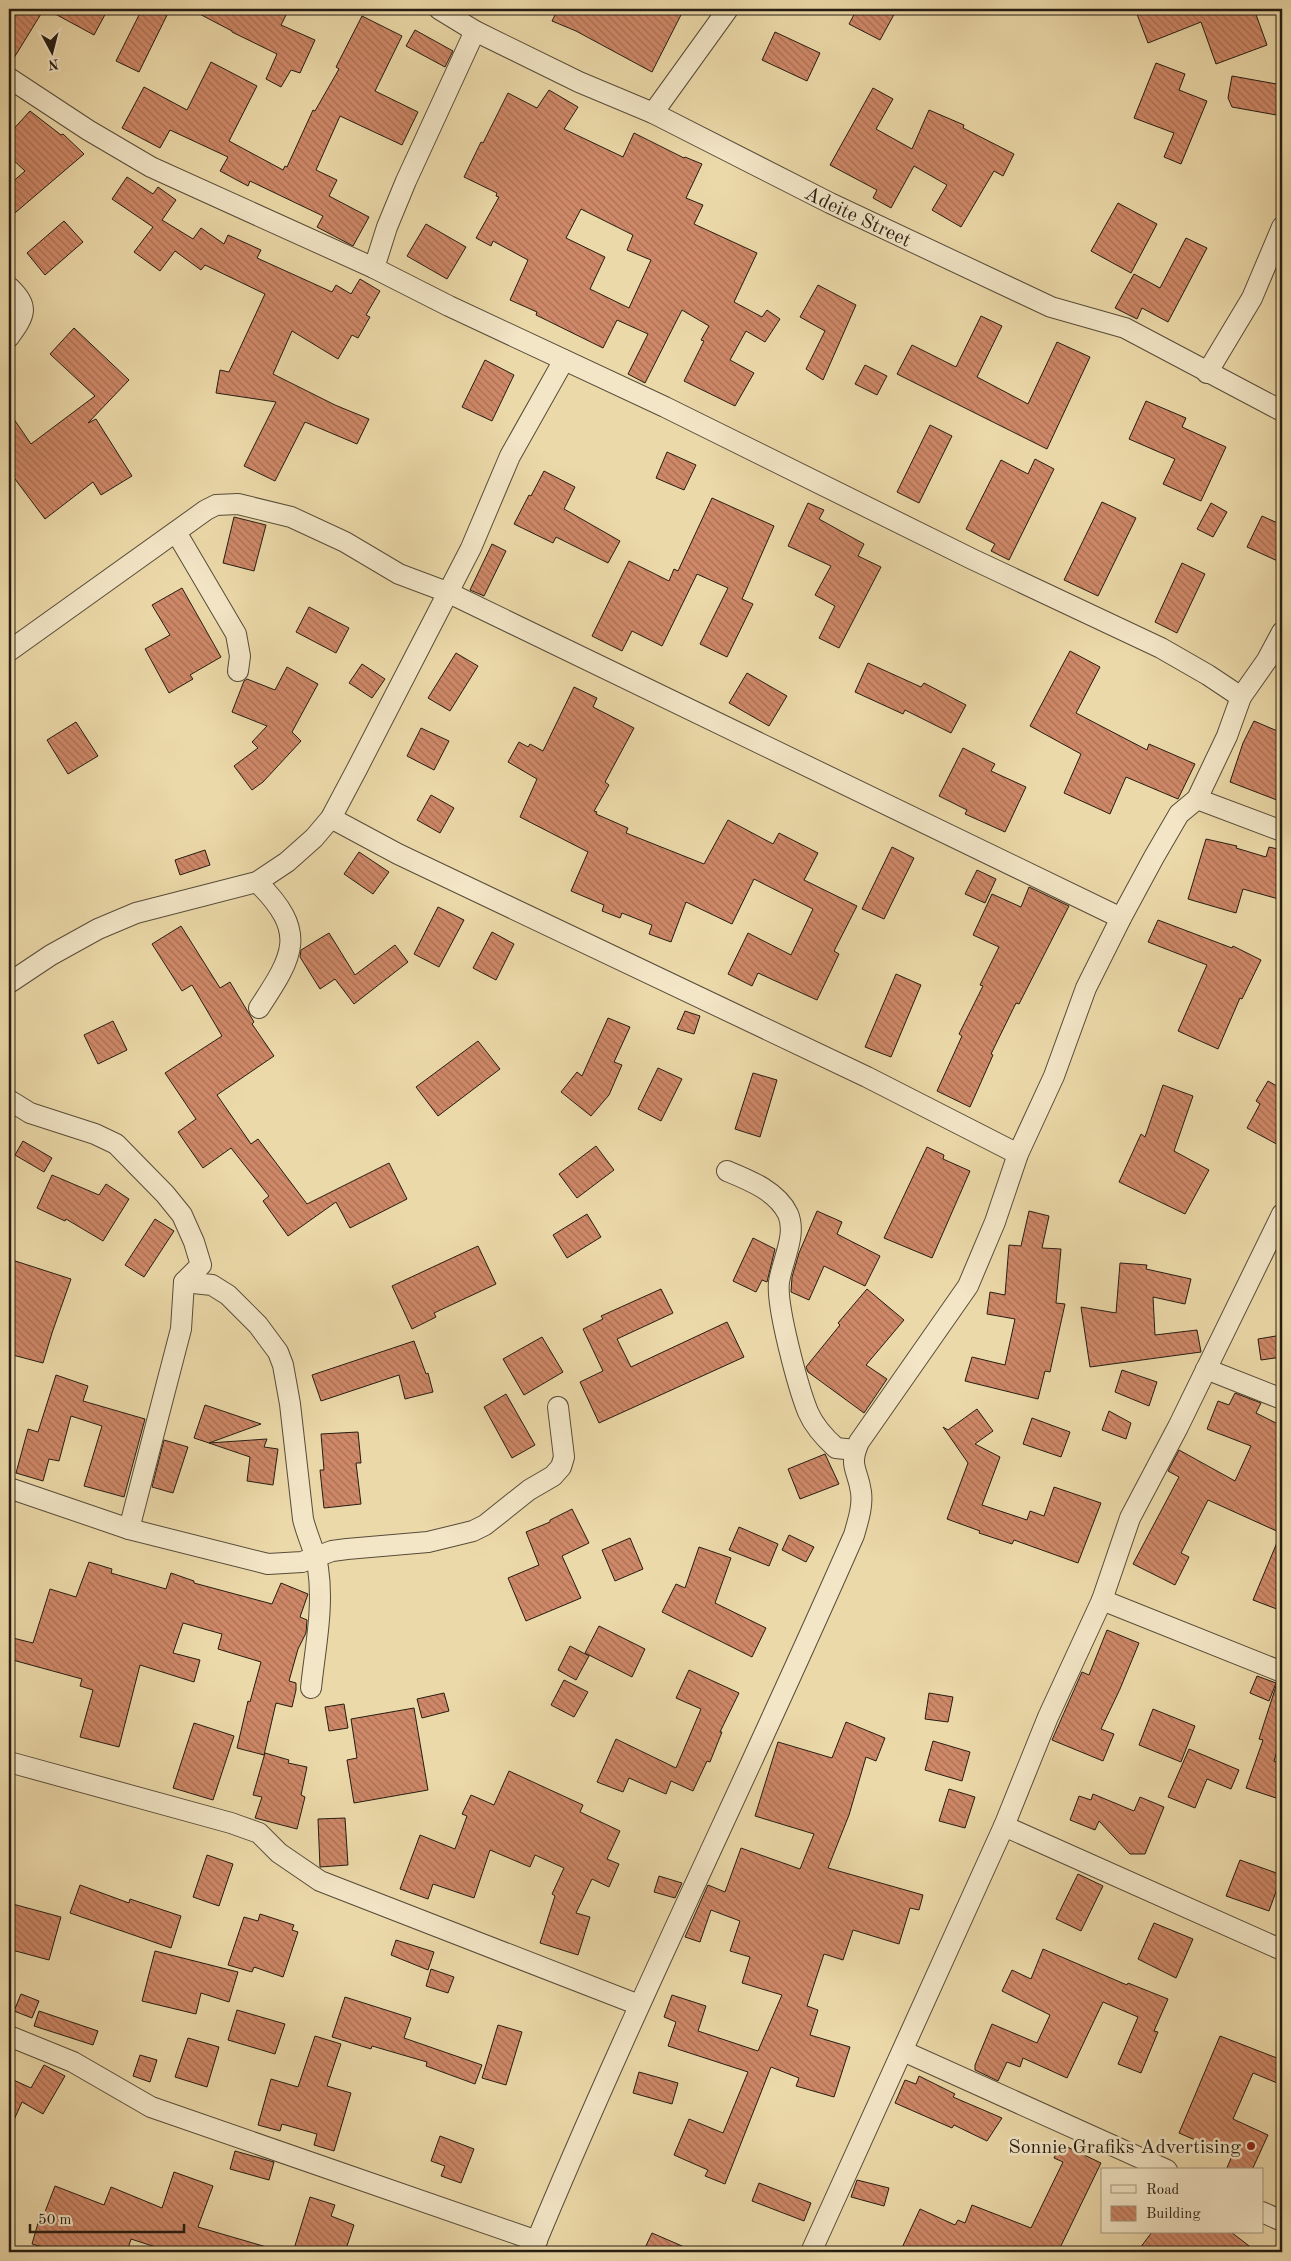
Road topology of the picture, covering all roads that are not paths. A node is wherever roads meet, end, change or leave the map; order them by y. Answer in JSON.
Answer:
{"nodes":[{"id":1,"x":439,"y":9,"type":"edge"},
{"id":2,"x":728,"y":9,"type":"edge"},
{"id":3,"x":475,"y":31,"type":"junction"},
{"id":4,"x":9,"y":78,"type":"edge"},
{"id":5,"x":653,"y":113,"type":"junction"},
{"id":6,"x":1282,"y":228,"type":"edge"},
{"id":7,"x":374,"y":268,"type":"junction"},
{"id":8,"x":9,"y":287,"type":"edge"},
{"id":9,"x":9,"y":337,"type":"edge"},
{"id":10,"x":564,"y":360,"type":"junction"},
{"id":11,"x":1207,"y":373,"type":"junction"},
{"id":12,"x":1282,"y":411,"type":"edge"},
{"id":13,"x":176,"y":532,"type":"junction"},
{"id":14,"x":447,"y":592,"type":"junction"},
{"id":15,"x":1282,"y":632,"type":"edge"},
{"id":16,"x":9,"y":651,"type":"edge"},
{"id":17,"x":238,"y":671,"type":"dead end"},
{"id":18,"x":1241,"y":697,"type":"junction"},
{"id":19,"x":1197,"y":799,"type":"junction"},
{"id":20,"x":331,"y":818,"type":"junction"},
{"id":21,"x":1282,"y":831,"type":"edge"},
{"id":22,"x":257,"y":882,"type":"junction"},
{"id":23,"x":1120,"y":918,"type":"junction"},
{"id":24,"x":9,"y":983,"type":"edge"},
{"id":25,"x":259,"y":1008,"type":"dead end"},
{"id":26,"x":9,"y":1100,"type":"edge"},
{"id":27,"x":1018,"y":1154,"type":"junction"},
{"id":28,"x":727,"y":1171,"type":"dead end"},
{"id":29,"x":1282,"y":1214,"type":"edge"},
{"id":30,"x":184,"y":1282,"type":"junction"},
{"id":31,"x":1206,"y":1369,"type":"junction"},
{"id":32,"x":1282,"y":1399,"type":"edge"},
{"id":33,"x":558,"y":1407,"type":"dead end"},
{"id":34,"x":855,"y":1450,"type":"junction"},
{"id":35,"x":9,"y":1488,"type":"edge"},
{"id":36,"x":129,"y":1529,"type":"junction"},
{"id":37,"x":316,"y":1557,"type":"junction"},
{"id":38,"x":1102,"y":1600,"type":"junction"},
{"id":39,"x":1282,"y":1672,"type":"edge"},
{"id":40,"x":311,"y":1688,"type":"dead end"},
{"id":41,"x":9,"y":1762,"type":"edge"},
{"id":42,"x":1004,"y":1826,"type":"junction"},
{"id":43,"x":1282,"y":1950,"type":"edge"},
{"id":44,"x":639,"y":2005,"type":"junction"},
{"id":45,"x":9,"y":2036,"type":"edge"},
{"id":46,"x":903,"y":2051,"type":"junction"},
{"id":47,"x":1163,"y":2168,"type":"edge"},
{"id":48,"x":1264,"y":2213,"type":"edge"},
{"id":49,"x":1282,"y":2221,"type":"edge"},
{"id":50,"x":534,"y":2247,"type":"edge"},
{"id":51,"x":811,"y":2252,"type":"edge"}],
"edges":[{"from":1,"to":3,"type":"street","name":"Adeite Street"},
{"from":2,"to":5,"type":"street"},
{"from":3,"to":5,"type":"street","name":"Adeite Street"},
{"from":3,"to":7,"type":"street"},
{"from":4,"to":7,"type":"street"},
{"from":5,"to":11,"type":"street","name":"Adeite Street"},
{"from":6,"to":11,"type":"street"},
{"from":7,"to":10,"type":"street"},
{"from":8,"to":9,"type":"street"},
{"from":10,"to":14,"type":"street"},
{"from":10,"to":18,"type":"street"},
{"from":11,"to":12,"type":"street","name":"Adeite Street"},
{"from":13,"to":14,"type":"street"},
{"from":13,"to":16,"type":"street"},
{"from":13,"to":17,"type":"street"},
{"from":14,"to":20,"type":"street"},
{"from":14,"to":23,"type":"street"},
{"from":15,"to":18,"type":"street"},
{"from":18,"to":19,"type":"street"},
{"from":19,"to":21,"type":"street"},
{"from":19,"to":23,"type":"street"},
{"from":20,"to":22,"type":"street"},
{"from":20,"to":27,"type":"street"},
{"from":22,"to":24,"type":"street"},
{"from":22,"to":25,"type":"street"},
{"from":23,"to":27,"type":"street"},
{"from":26,"to":30,"type":"street"},
{"from":27,"to":34,"type":"street"},
{"from":28,"to":34,"type":"street"},
{"from":29,"to":31,"type":"street"},
{"from":30,"to":36,"type":"street"},
{"from":30,"to":37,"type":"street"},
{"from":31,"to":32,"type":"street"},
{"from":31,"to":38,"type":"street"},
{"from":33,"to":37,"type":"street"},
{"from":34,"to":44,"type":"street"},
{"from":35,"to":36,"type":"street"},
{"from":36,"to":37,"type":"street"},
{"from":37,"to":40,"type":"street"},
{"from":38,"to":39,"type":"street"},
{"from":38,"to":42,"type":"street"},
{"from":41,"to":44,"type":"street"},
{"from":42,"to":43,"type":"street"},
{"from":42,"to":46,"type":"street"},
{"from":44,"to":50,"type":"street"},
{"from":45,"to":50,"type":"street"},
{"from":46,"to":47,"type":"street"},
{"from":46,"to":51,"type":"street"},
{"from":48,"to":49,"type":"street"}]}
